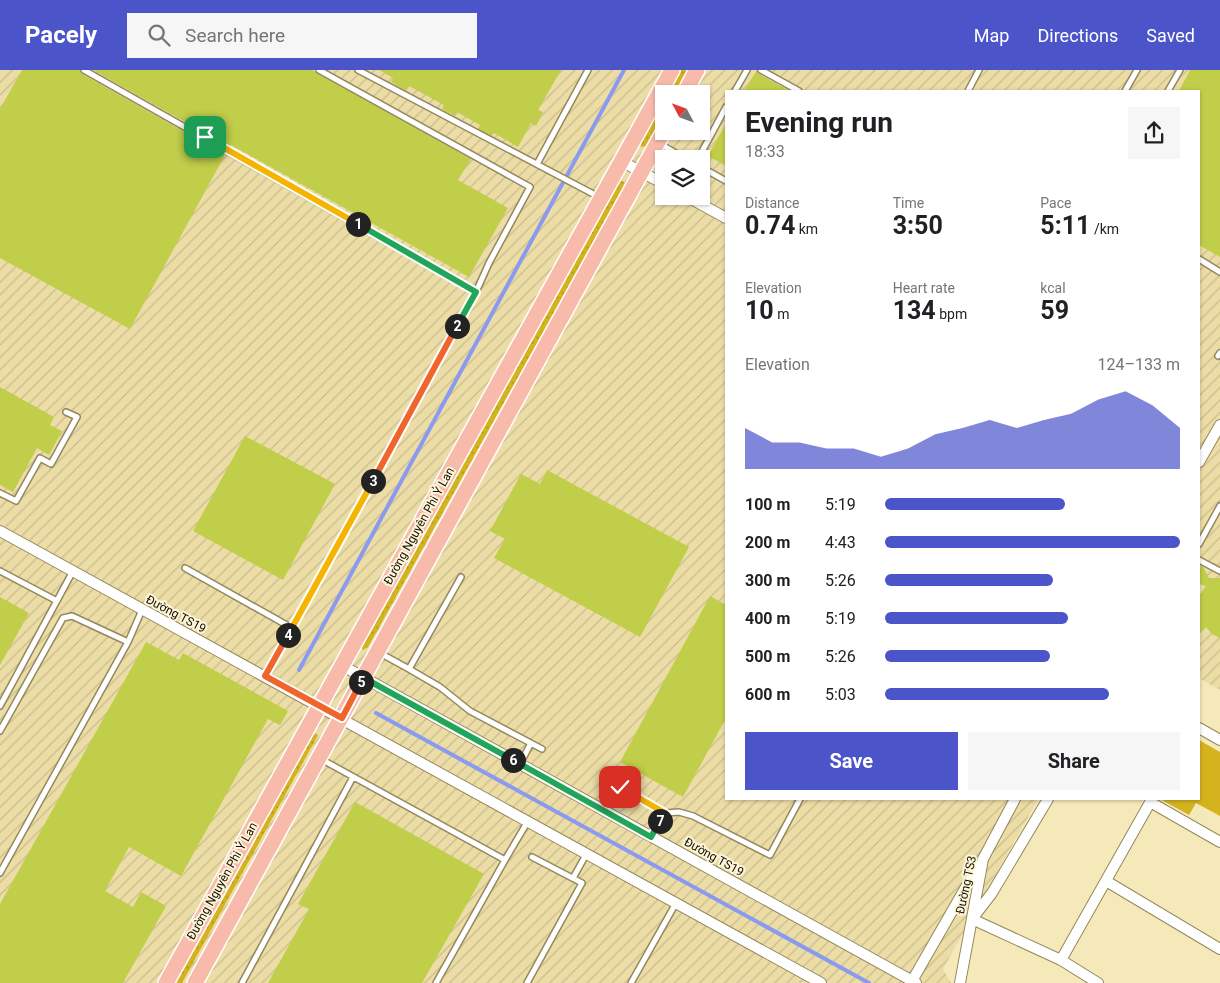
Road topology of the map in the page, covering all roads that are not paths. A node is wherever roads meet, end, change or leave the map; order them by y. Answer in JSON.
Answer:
{"nodes":[{"id":1,"x":84,"y":70,"type":"edge"},
{"id":2,"x":319,"y":70,"type":"edge"},
{"id":3,"x":358,"y":70,"type":"edge"},
{"id":4,"x":588,"y":70,"type":"edge"},
{"id":5,"x":672,"y":70,"type":"edge"},
{"id":6,"x":697,"y":70,"type":"edge"},
{"id":7,"x":747,"y":70,"type":"edge"},
{"id":8,"x":761,"y":70,"type":"edge"},
{"id":9,"x":979,"y":70,"type":"edge"},
{"id":10,"x":1137,"y":70,"type":"edge"},
{"id":11,"x":1180,"y":70,"type":"edge"},
{"id":12,"x":689,"y":85,"type":"edge"},
{"id":13,"x":736,"y":90,"type":"edge"},
{"id":14,"x":797,"y":90,"type":"edge"},
{"id":15,"x":969,"y":90,"type":"edge"},
{"id":16,"x":1126,"y":90,"type":"edge"},
{"id":17,"x":1169,"y":90,"type":"edge"},
{"id":18,"x":725,"y":109,"type":"edge"},
{"id":19,"x":658,"y":140,"type":"edge"},
{"id":20,"x":664,"y":140,"type":"edge"},
{"id":21,"x":675,"y":150,"type":"edge"},
{"id":22,"x":703,"y":150,"type":"edge"},
{"id":23,"x":621,"y":161,"type":"junction"},
{"id":24,"x":536,"y":164,"type":"junction"},
{"id":25,"x":641,"y":172,"type":"junction"},
{"id":26,"x":710,"y":172,"type":"edge"},
{"id":27,"x":655,"y":179,"type":"edge"},
{"id":28,"x":725,"y":180,"type":"edge"},
{"id":29,"x":601,"y":198,"type":"junction"},
{"id":30,"x":702,"y":205,"type":"edge"},
{"id":31,"x":725,"y":217,"type":"edge"},
{"id":32,"x":1200,"y":260,"type":"edge"},
{"id":33,"x":1220,"y":272,"type":"edge"},
{"id":34,"x":476,"y":292,"type":"junction"},
{"id":35,"x":66,"y":412,"type":"dead end"},
{"id":36,"x":1220,"y":425,"type":"edge"},
{"id":37,"x":1200,"y":460,"type":"edge"},
{"id":38,"x":0,"y":493,"type":"edge"},
{"id":39,"x":1220,"y":506,"type":"edge"},
{"id":40,"x":0,"y":531,"type":"edge"},
{"id":41,"x":1200,"y":542,"type":"edge"},
{"id":42,"x":1200,"y":561,"type":"edge"},
{"id":43,"x":185,"y":568,"type":"dead end"},
{"id":44,"x":0,"y":571,"type":"edge"},
{"id":45,"x":73,"y":571,"type":"junction"},
{"id":46,"x":1220,"y":571,"type":"edge"},
{"id":47,"x":462,"y":577,"type":"dead end"},
{"id":48,"x":57,"y":602,"type":"junction"},
{"id":49,"x":142,"y":610,"type":"junction"},
{"id":50,"x":292,"y":628,"type":"junction"},
{"id":51,"x":128,"y":642,"type":"junction"},
{"id":52,"x":378,"y":652,"type":"junction"},
{"id":53,"x":341,"y":665,"type":"junction"},
{"id":54,"x":410,"y":669,"type":"junction"},
{"id":55,"x":265,"y":676,"type":"junction"},
{"id":56,"x":364,"y":678,"type":"junction"},
{"id":57,"x":0,"y":706,"type":"edge"},
{"id":58,"x":319,"y":706,"type":"junction"},
{"id":59,"x":342,"y":718,"type":"junction"},
{"id":60,"x":1200,"y":729,"type":"edge"},
{"id":61,"x":0,"y":731,"type":"edge"},
{"id":62,"x":1220,"y":740,"type":"edge"},
{"id":63,"x":531,"y":743,"type":"junction"},
{"id":64,"x":542,"y":749,"type":"dead end"},
{"id":65,"x":319,"y":758,"type":"junction"},
{"id":66,"x":520,"y":764,"type":"junction"},
{"id":67,"x":353,"y":777,"type":"junction"},
{"id":68,"x":620,"y":787,"type":"dead end"},
{"id":69,"x":799,"y":800,"type":"edge"},
{"id":70,"x":1014,"y":800,"type":"edge"},
{"id":71,"x":1047,"y":800,"type":"edge"},
{"id":72,"x":1151,"y":800,"type":"edge"},
{"id":73,"x":665,"y":813,"type":"junction"},
{"id":74,"x":528,"y":821,"type":"junction"},
{"id":75,"x":651,"y":837,"type":"junction"},
{"id":76,"x":1220,"y":842,"type":"edge"},
{"id":77,"x":587,"y":853,"type":"junction"},
{"id":78,"x":532,"y":857,"type":"dead end"},
{"id":79,"x":983,"y":858,"type":"junction"},
{"id":80,"x":505,"y":860,"type":"junction"},
{"id":81,"x":0,"y":873,"type":"edge"},
{"id":82,"x":573,"y":878,"type":"junction"},
{"id":83,"x":1106,"y":881,"type":"junction"},
{"id":84,"x":676,"y":903,"type":"junction"},
{"id":85,"x":972,"y":919,"type":"junction"},
{"id":86,"x":1220,"y":949,"type":"edge"},
{"id":87,"x":1061,"y":960,"type":"junction"},
{"id":88,"x":914,"y":982,"type":"edge"},
{"id":89,"x":166,"y":983,"type":"edge"},
{"id":90,"x":196,"y":983,"type":"edge"},
{"id":91,"x":242,"y":983,"type":"edge"},
{"id":92,"x":436,"y":983,"type":"edge"},
{"id":93,"x":527,"y":983,"type":"edge"},
{"id":94,"x":631,"y":983,"type":"edge"},
{"id":95,"x":821,"y":983,"type":"edge"},
{"id":96,"x":960,"y":983,"type":"edge"},
{"id":97,"x":1098,"y":983,"type":"edge"}],
"edges":[{"from":1,"to":34,"type":"lane"},
{"from":2,"to":34,"type":"lane"},
{"from":3,"to":24,"type":"lane"},
{"from":4,"to":24,"type":"lane"},
{"from":5,"to":23,"type":"main road","name":"Đường Nguyên Phi Ỷ Lan"},
{"from":6,"to":12,"type":"main road"},
{"from":7,"to":13,"type":"lane"},
{"from":8,"to":14,"type":"lane"},
{"from":9,"to":15,"type":"lane"},
{"from":10,"to":16,"type":"lane"},
{"from":11,"to":17,"type":"lane"},
{"from":18,"to":22,"type":"lane"},
{"from":19,"to":25,"type":"main road","name":"Đường Nguyên Phi Ỷ Lan"},
{"from":20,"to":21,"type":"lane"},
{"from":23,"to":25,"type":"street"},
{"from":23,"to":29,"type":"main road","name":"Đường Nguyên Phi Ỷ Lan"},
{"from":24,"to":29,"type":"lane"},
{"from":25,"to":27,"type":"street"},
{"from":25,"to":52,"type":"main road","name":"Đường Nguyên Phi Ỷ Lan"},
{"from":26,"to":28,"type":"lane"},
{"from":29,"to":53,"type":"main road","name":"Đường Nguyên Phi Ỷ Lan"},
{"from":30,"to":31,"type":"street"},
{"from":32,"to":33,"type":"lane"},
{"from":34,"to":50,"type":"lane"},
{"from":35,"to":38,"type":"lane"},
{"from":36,"to":37,"type":"street"},
{"from":39,"to":41,"type":"lane"},
{"from":40,"to":45,"type":"street","name":"Đường TS19"},
{"from":42,"to":46,"type":"lane"},
{"from":43,"to":50,"type":"lane"},
{"from":44,"to":48,"type":"lane"},
{"from":45,"to":48,"type":"lane"},
{"from":45,"to":49,"type":"street","name":"Đường TS19"},
{"from":47,"to":54,"type":"lane"},
{"from":48,"to":57,"type":"lane"},
{"from":49,"to":51,"type":"lane"},
{"from":49,"to":55,"type":"street","name":"Đường TS19"},
{"from":50,"to":55,"type":"lane"},
{"from":51,"to":61,"type":"lane"},
{"from":51,"to":81,"type":"lane"},
{"from":52,"to":54,"type":"lane"},
{"from":52,"to":56,"type":"main road","name":"Đường Nguyên Phi Ỷ Lan"},
{"from":53,"to":56,"type":"street","name":"Đường TS19"},
{"from":53,"to":58,"type":"main road","name":"Đường Nguyên Phi Ỷ Lan"},
{"from":54,"to":63,"type":"lane"},
{"from":55,"to":58,"type":"street","name":"Đường TS19"},
{"from":56,"to":59,"type":"main road","name":"Đường Nguyên Phi Ỷ Lan"},
{"from":56,"to":66,"type":"street","name":"Đường TS19"},
{"from":58,"to":59,"type":"street","name":"Đường TS19"},
{"from":58,"to":89,"type":"main road","name":"Đường Nguyên Phi Ỷ Lan"},
{"from":59,"to":65,"type":"main road","name":"Đường Nguyên Phi Ỷ Lan"},
{"from":59,"to":74,"type":"street","name":"Đường TS19"},
{"from":60,"to":62,"type":"street"},
{"from":63,"to":64,"type":"lane"},
{"from":63,"to":66,"type":"lane"},
{"from":65,"to":67,"type":"lane"},
{"from":65,"to":90,"type":"main road","name":"Đường Nguyên Phi Ỷ Lan"},
{"from":66,"to":75,"type":"street","name":"Đường TS19"},
{"from":67,"to":80,"type":"lane"},
{"from":67,"to":91,"type":"lane"},
{"from":68,"to":73,"type":"lane"},
{"from":69,"to":73,"type":"lane"},
{"from":70,"to":79,"type":"street","name":"Đường TS3"},
{"from":71,"to":85,"type":"street"},
{"from":72,"to":76,"type":"street"},
{"from":72,"to":83,"type":"street"},
{"from":73,"to":75,"type":"lane"},
{"from":74,"to":77,"type":"street","name":"Đường TS19"},
{"from":74,"to":80,"type":"lane"},
{"from":75,"to":88,"type":"street","name":"Đường TS19"},
{"from":77,"to":82,"type":"lane"},
{"from":77,"to":84,"type":"street","name":"Đường TS19"},
{"from":78,"to":82,"type":"lane"},
{"from":79,"to":85,"type":"street","name":"Đường TS3"},
{"from":79,"to":88,"type":"street"},
{"from":80,"to":92,"type":"lane"},
{"from":82,"to":93,"type":"lane"},
{"from":83,"to":86,"type":"street"},
{"from":83,"to":87,"type":"street"},
{"from":84,"to":94,"type":"lane"},
{"from":84,"to":95,"type":"street","name":"Đường TS19"},
{"from":85,"to":87,"type":"street"},
{"from":85,"to":96,"type":"street","name":"Đường TS3"},
{"from":87,"to":97,"type":"street"}]}
